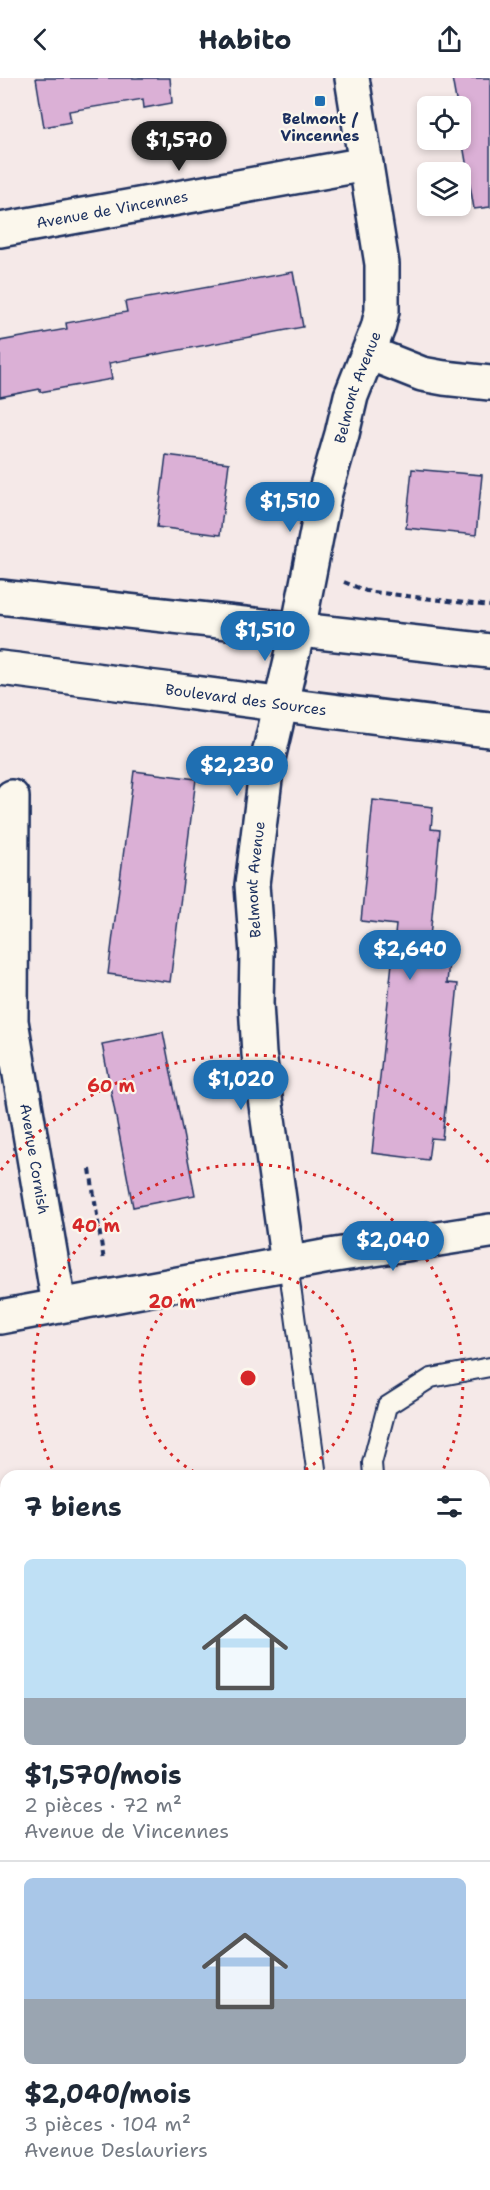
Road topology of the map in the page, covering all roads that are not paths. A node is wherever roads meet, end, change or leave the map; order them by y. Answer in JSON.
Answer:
{"nodes":[{"id":1,"x":352,"y":78,"type":"edge"},
{"id":2,"x":366,"y":164,"type":"junction"},
{"id":3,"x":0,"y":230,"type":"edge"},
{"id":4,"x":369,"y":353,"type":"junction"},
{"id":5,"x":490,"y":382,"type":"edge"},
{"id":6,"x":0,"y":597,"type":"edge"},
{"id":7,"x":298,"y":630,"type":"junction"},
{"id":8,"x":490,"y":651,"type":"edge"},
{"id":9,"x":0,"y":668,"type":"edge"},
{"id":10,"x":282,"y":705,"type":"junction"},
{"id":11,"x":490,"y":730,"type":"edge"},
{"id":12,"x":12,"y":797,"type":"dead end"},
{"id":13,"x":490,"y":1231,"type":"edge"},
{"id":14,"x":288,"y":1264,"type":"junction"},
{"id":15,"x":59,"y":1305,"type":"junction"},
{"id":16,"x":0,"y":1317,"type":"edge"},
{"id":17,"x":490,"y":1367,"type":"edge"},
{"id":18,"x":316,"y":1470,"type":"edge"},
{"id":19,"x":373,"y":1470,"type":"edge"}],
"edges":[{"from":1,"to":2,"type":"street","name":"Belmont Avenue"},
{"from":2,"to":3,"type":"street","name":"Avenue de Vincennes"},
{"from":2,"to":4,"type":"street","name":"Belmont Avenue"},
{"from":4,"to":5,"type":"street"},
{"from":4,"to":7,"type":"street","name":"Belmont Avenue"},
{"from":6,"to":7,"type":"street"},
{"from":7,"to":8,"type":"street"},
{"from":7,"to":10,"type":"street","name":"Belmont Avenue"},
{"from":9,"to":10,"type":"street","name":"Boulevard des Sources"},
{"from":10,"to":11,"type":"street","name":"Boulevard des Sources"},
{"from":10,"to":14,"type":"street","name":"Belmont Avenue"},
{"from":12,"to":15,"type":"street","name":"Avenue Cornish"},
{"from":13,"to":14,"type":"street"},
{"from":14,"to":15,"type":"street"},
{"from":14,"to":18,"type":"lane"},
{"from":15,"to":16,"type":"street"},
{"from":17,"to":19,"type":"lane"}]}
